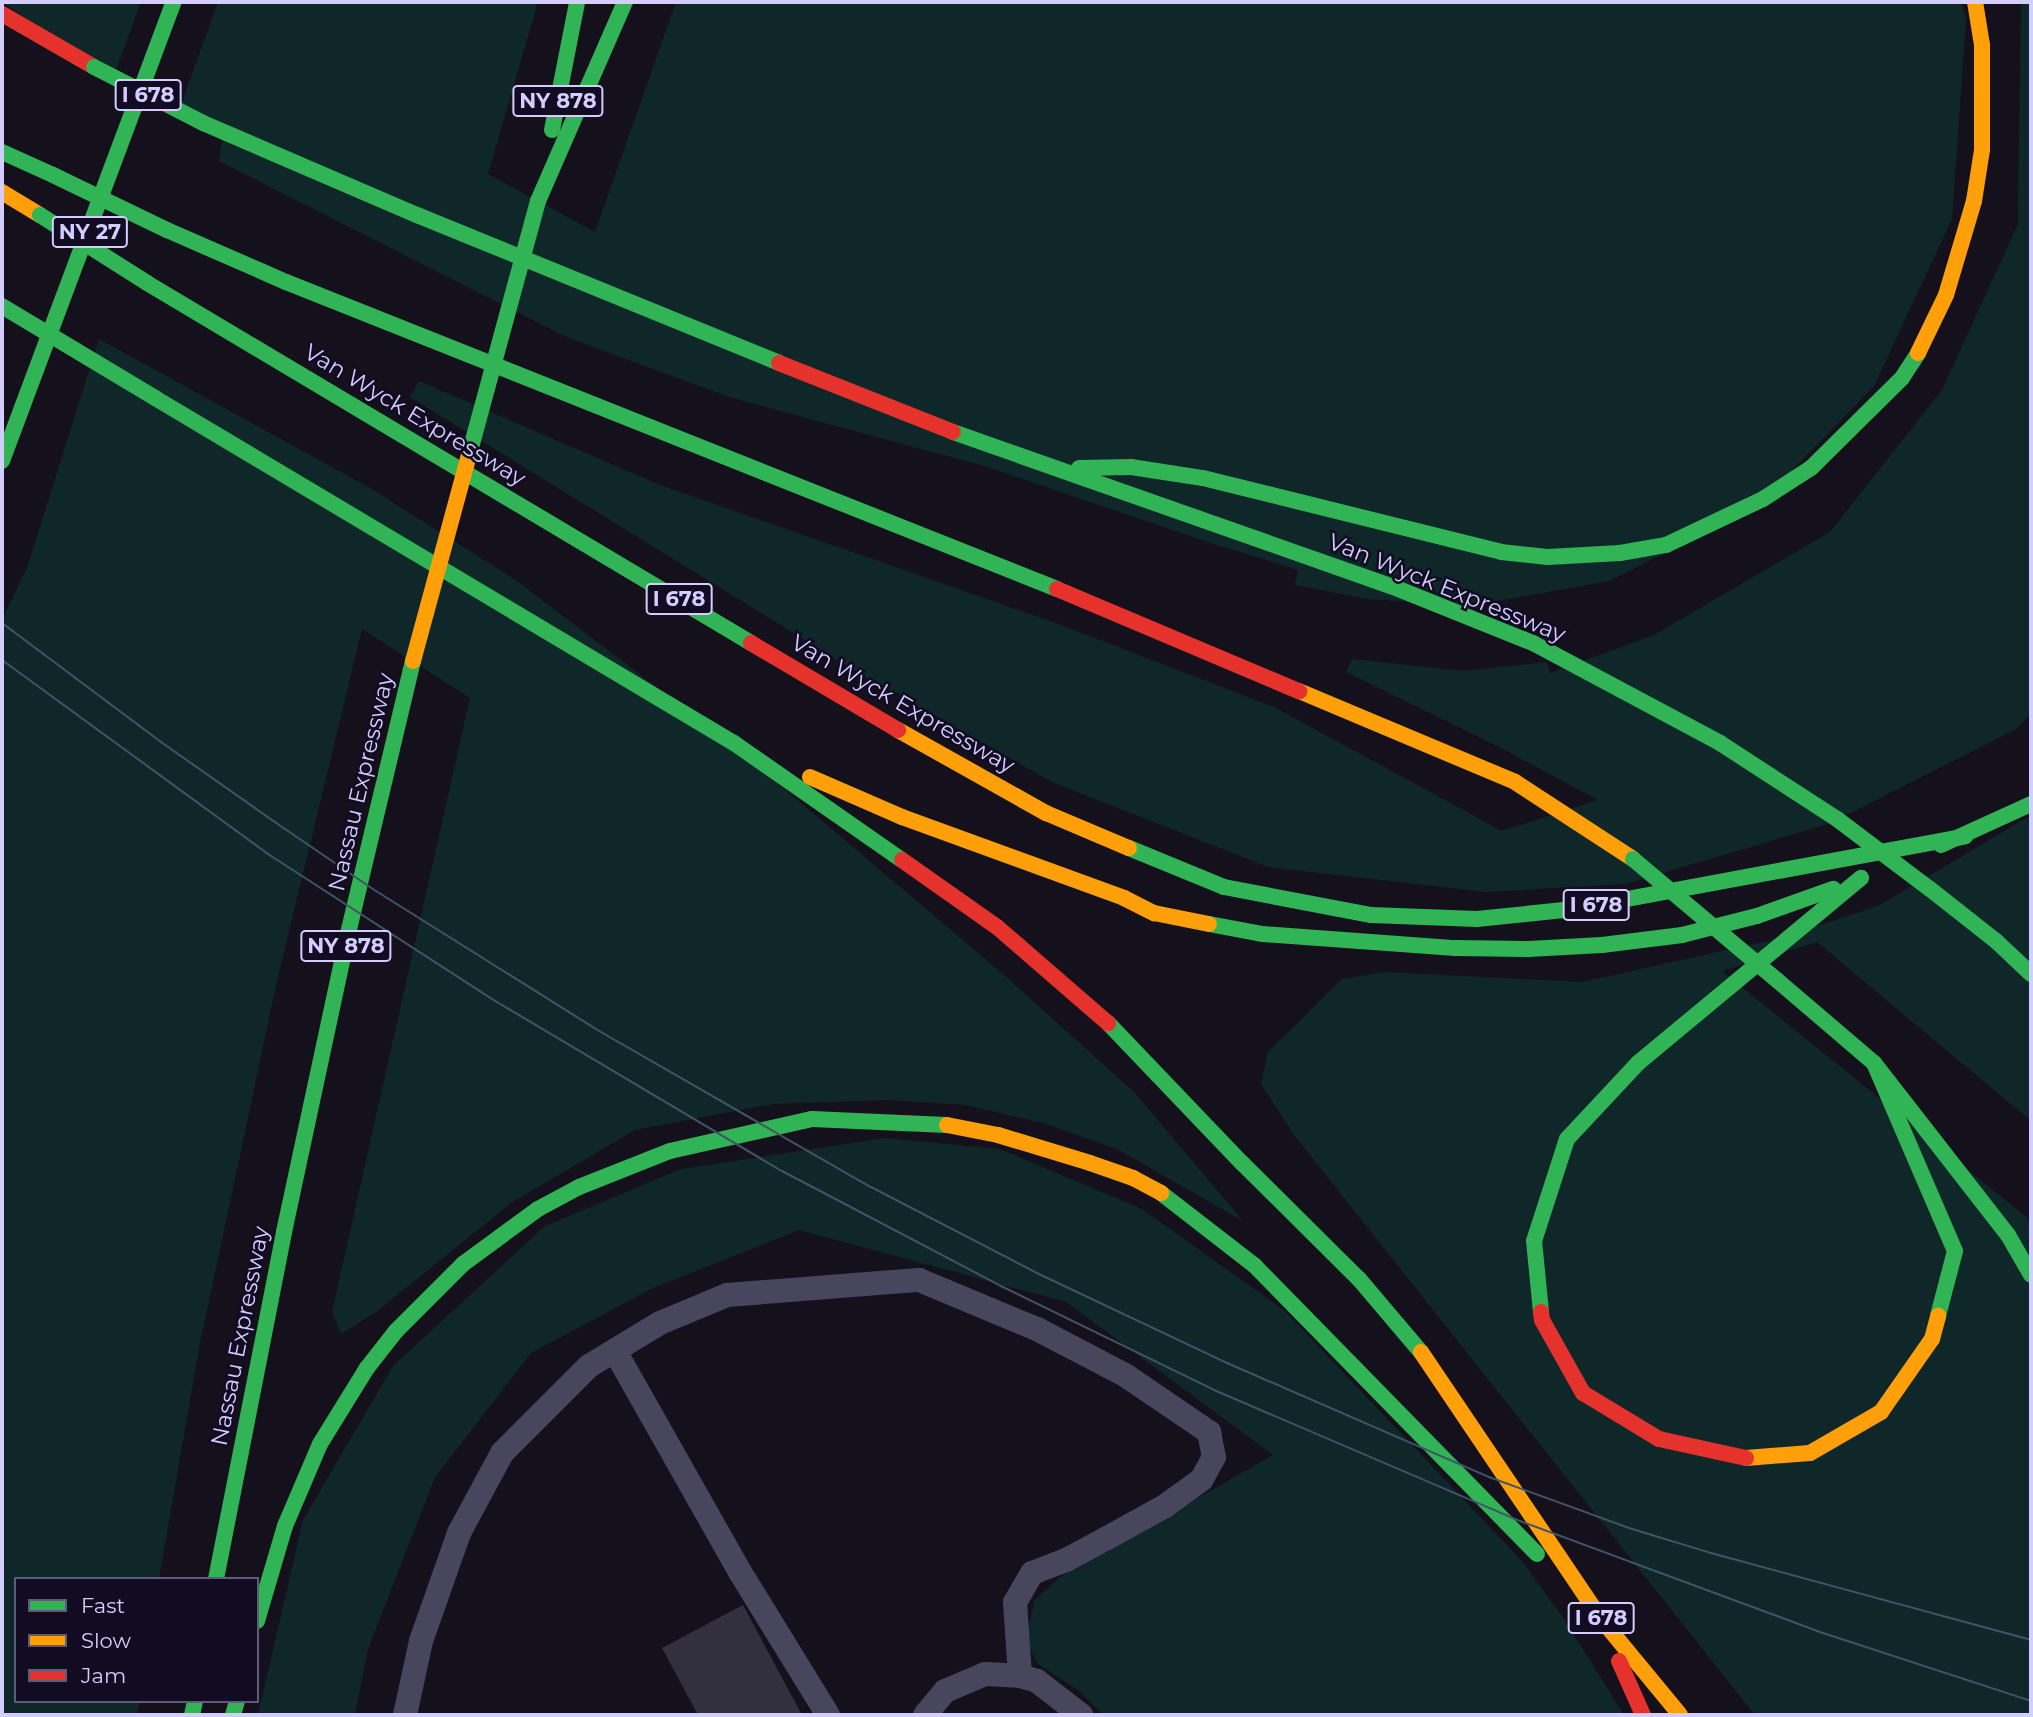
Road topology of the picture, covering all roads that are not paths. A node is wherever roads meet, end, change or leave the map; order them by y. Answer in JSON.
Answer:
{"nodes":[{"id":1,"x":174,"y":2,"type":"edge"},
{"id":2,"x":577,"y":2,"type":"edge"},
{"id":3,"x":625,"y":2,"type":"edge"},
{"id":4,"x":1975,"y":2,"type":"edge"},
{"id":5,"x":2,"y":14,"type":"edge"},
{"id":6,"x":2,"y":152,"type":"edge"},
{"id":7,"x":2,"y":192,"type":"edge"},
{"id":8,"x":538,"y":201,"type":"junction"},
{"id":9,"x":2,"y":306,"type":"edge"},
{"id":10,"x":2,"y":461,"type":"edge"},
{"id":11,"x":1056,"y":469,"type":"junction"},
{"id":12,"x":734,"y":743,"type":"junction"},
{"id":13,"x":2031,"y":804,"type":"edge"},
{"id":14,"x":1965,"y":836,"type":"junction"},
{"id":15,"x":1861,"y":878,"type":"junction"},
{"id":16,"x":2031,"y":974,"type":"edge"},
{"id":17,"x":1874,"y":1063,"type":"junction"},
{"id":18,"x":2031,"y":1275,"type":"edge"},
{"id":19,"x":615,"y":1351,"type":"junction"},
{"id":20,"x":216,"y":1577,"type":"edge"},
{"id":21,"x":259,"y":1613,"type":"edge"},
{"id":22,"x":1601,"y":1619,"type":"junction"},
{"id":23,"x":1020,"y":1676,"type":"junction"},
{"id":24,"x":405,"y":1715,"type":"edge"},
{"id":25,"x":828,"y":1715,"type":"edge"},
{"id":26,"x":925,"y":1715,"type":"edge"},
{"id":27,"x":1081,"y":1715,"type":"edge"},
{"id":28,"x":1643,"y":1715,"type":"edge"},
{"id":29,"x":1679,"y":1715,"type":"edge"}],
"edges":[{"from":1,"to":10,"type":"main road","number":"NY 27"},
{"from":2,"to":8,"type":"main road","name":"Nassau Expressway","number":"NY 878"},
{"from":3,"to":8,"type":"main road"},
{"from":4,"to":11,"type":"main road"},
{"from":5,"to":11,"type":"main road","name":"Van Wyck Expressway","number":"I 678","bridge":true},
{"from":6,"to":17,"type":"main road","bridge":true},
{"from":7,"to":14,"type":"main road","name":"Van Wyck Expressway","number":"I 678","bridge":true},
{"from":8,"to":20,"type":"main road","name":"Nassau Expressway","number":"NY 878","bridge":true},
{"from":9,"to":12,"type":"main road","bridge":true},
{"from":11,"to":16,"type":"main road","name":"Van Wyck Expressway","number":"I 678","bridge":true},
{"from":12,"to":15,"type":"main road"},
{"from":12,"to":22,"type":"main road","number":"I 678"},
{"from":13,"to":14,"type":"main road"},
{"from":14,"to":15,"type":"main road"},
{"from":15,"to":17,"type":"main road"},
{"from":17,"to":18,"type":"main road"},
{"from":19,"to":23,"type":"lane"},
{"from":19,"to":24,"type":"lane"},
{"from":19,"to":25,"type":"lane"},
{"from":21,"to":22,"type":"main road"},
{"from":22,"to":28,"type":"main road"},
{"from":22,"to":29,"type":"main road","number":"I 678"},
{"from":23,"to":26,"type":"lane"},
{"from":23,"to":27,"type":"lane"}]}
